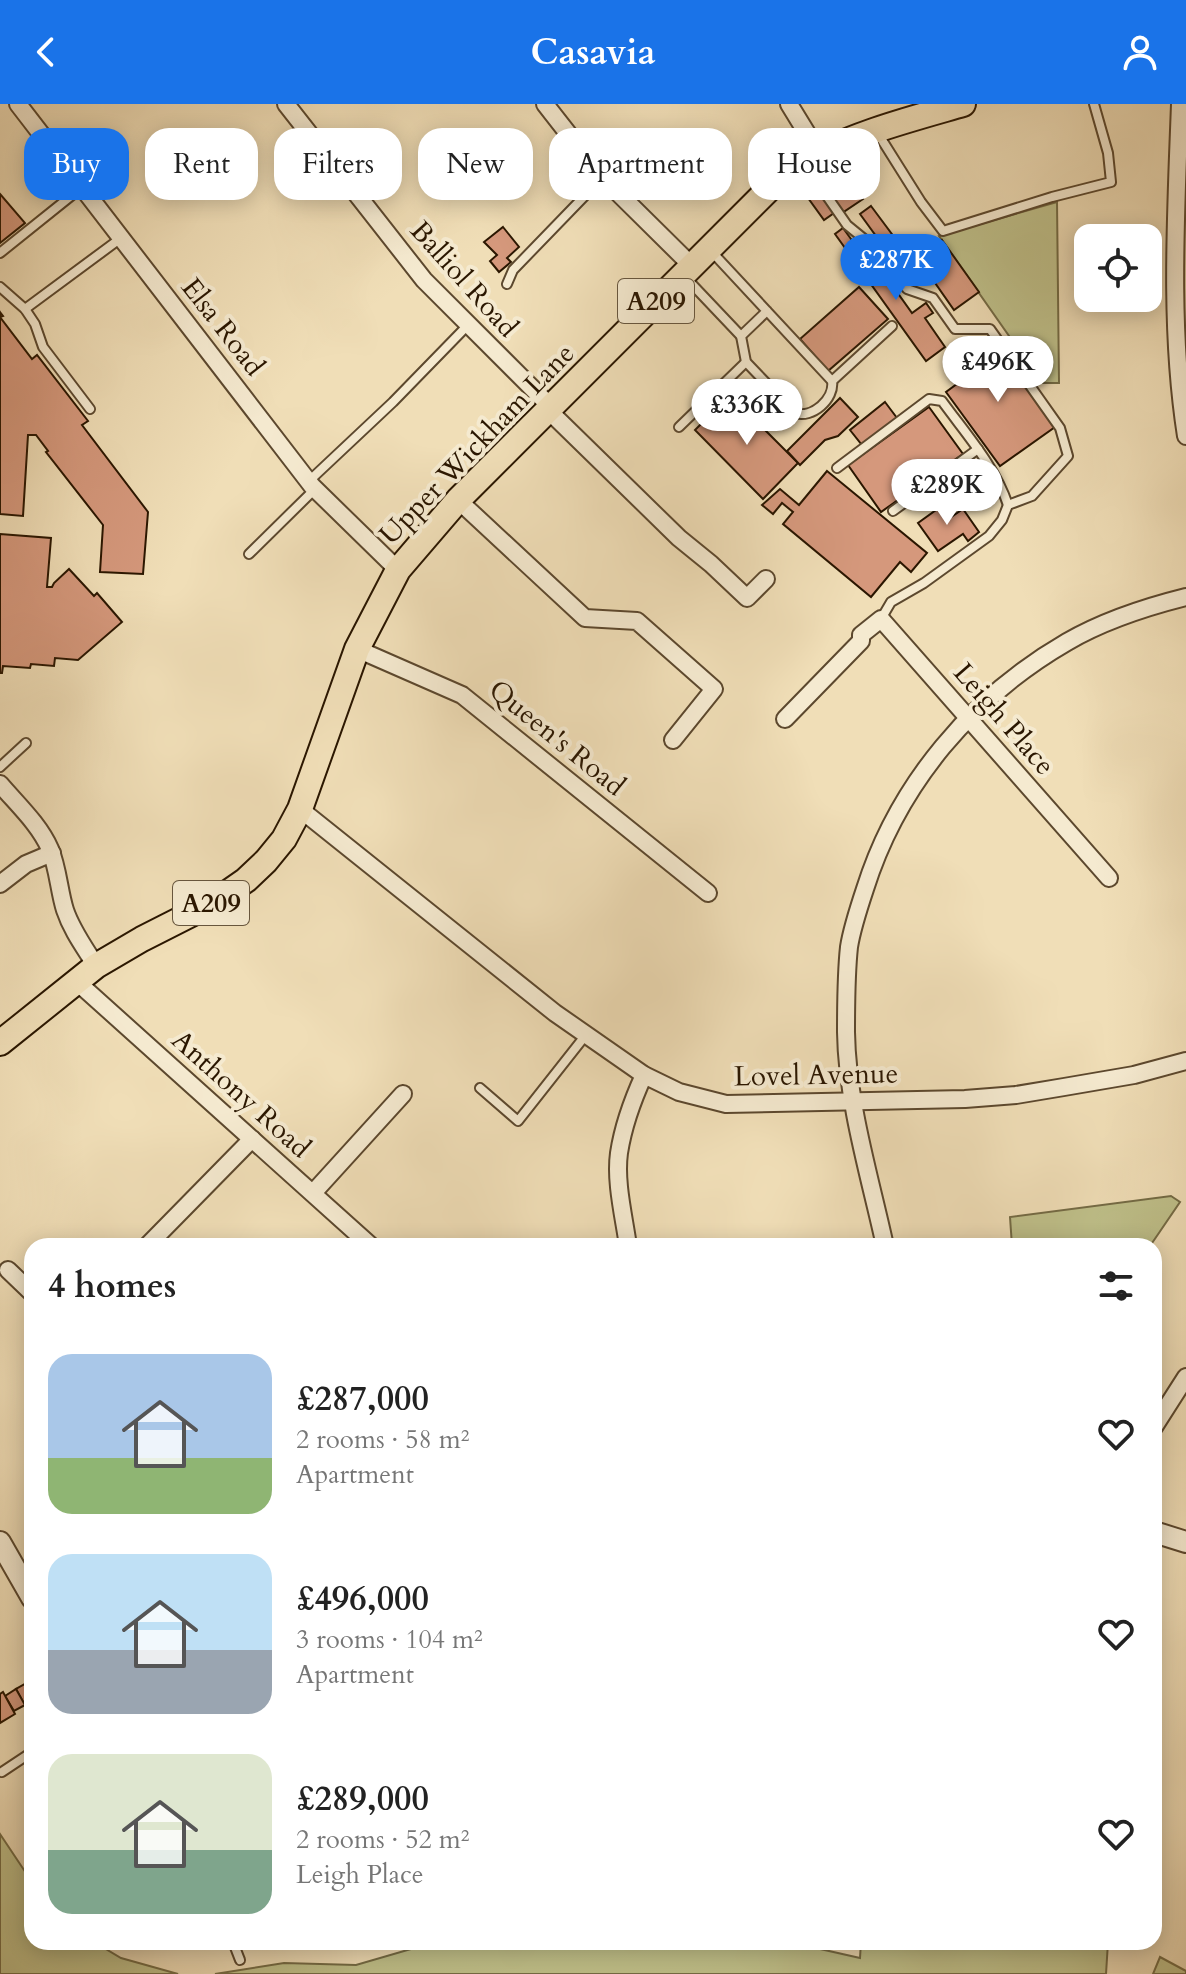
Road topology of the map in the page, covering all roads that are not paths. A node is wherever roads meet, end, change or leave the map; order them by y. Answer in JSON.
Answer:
{"nodes":[{"id":1,"x":18,"y":104,"type":"edge"},
{"id":2,"x":286,"y":104,"type":"edge"},
{"id":3,"x":545,"y":104,"type":"edge"},
{"id":4,"x":789,"y":104,"type":"edge"},
{"id":5,"x":963,"y":104,"type":"edge"},
{"id":6,"x":1094,"y":104,"type":"edge"},
{"id":7,"x":1180,"y":104,"type":"edge"},
{"id":8,"x":914,"y":111,"type":"edge"},
{"id":9,"x":37,"y":128,"type":"edge"},
{"id":10,"x":564,"y":128,"type":"edge"},
{"id":11,"x":799,"y":128,"type":"edge"},
{"id":12,"x":880,"y":129,"type":"edge"},
{"id":13,"x":880,"y":136,"type":"edge"},
{"id":14,"x":66,"y":200,"type":"edge"},
{"id":15,"x":92,"y":200,"type":"edge"},
{"id":16,"x":580,"y":200,"type":"edge"},
{"id":17,"x":627,"y":200,"type":"edge"},
{"id":18,"x":758,"y":200,"type":"edge"},
{"id":19,"x":834,"y":200,"type":"edge"},
{"id":20,"x":121,"y":238,"type":"junction"},
{"id":21,"x":0,"y":253,"type":"edge"},
{"id":22,"x":694,"y":263,"type":"junction"},
{"id":23,"x":507,"y":284,"type":"dead end"},
{"id":24,"x":0,"y":287,"type":"edge"},
{"id":25,"x":25,"y":309,"type":"junction"},
{"id":26,"x":767,"y":311,"type":"junction"},
{"id":27,"x":468,"y":325,"type":"junction"},
{"id":28,"x":892,"y":326,"type":"dead end"},
{"id":29,"x":741,"y":336,"type":"junction"},
{"id":30,"x":746,"y":362,"type":"junction"},
{"id":31,"x":832,"y":381,"type":"junction"},
{"id":32,"x":549,"y":408,"type":"junction"},
{"id":33,"x":90,"y":409,"type":"dead end"},
{"id":34,"x":679,"y":427,"type":"dead end"},
{"id":35,"x":1186,"y":436,"type":"edge"},
{"id":36,"x":978,"y":449,"type":"junction"},
{"id":37,"x":837,"y":468,"type":"dead end"},
{"id":38,"x":312,"y":485,"type":"junction"},
{"id":39,"x":458,"y":500,"type":"junction"},
{"id":40,"x":1008,"y":505,"type":"junction"},
{"id":41,"x":893,"y":511,"type":"dead end"},
{"id":42,"x":249,"y":554,"type":"dead end"},
{"id":43,"x":398,"y":570,"type":"junction"},
{"id":44,"x":766,"y":579,"type":"dead end"},
{"id":45,"x":1186,"y":597,"type":"edge"},
{"id":46,"x":881,"y":619,"type":"junction"},
{"id":47,"x":357,"y":649,"type":"junction"},
{"id":48,"x":968,"y":718,"type":"junction"},
{"id":49,"x":785,"y":719,"type":"dead end"},
{"id":50,"x":673,"y":740,"type":"dead end"},
{"id":51,"x":26,"y":743,"type":"dead end"},
{"id":52,"x":0,"y":767,"type":"edge"},
{"id":53,"x":0,"y":784,"type":"edge"},
{"id":54,"x":300,"y":809,"type":"junction"},
{"id":55,"x":52,"y":853,"type":"junction"},
{"id":56,"x":1109,"y":878,"type":"dead end"},
{"id":57,"x":0,"y":884,"type":"edge"},
{"id":58,"x":708,"y":893,"type":"dead end"},
{"id":59,"x":96,"y":966,"type":"junction"},
{"id":60,"x":76,"y":981,"type":"junction"},
{"id":61,"x":585,"y":1036,"type":"junction"},
{"id":62,"x":0,"y":1043,"type":"edge"},
{"id":63,"x":1186,"y":1061,"type":"edge"},
{"id":64,"x":644,"y":1075,"type":"junction"},
{"id":65,"x":480,"y":1088,"type":"dead end"},
{"id":66,"x":403,"y":1094,"type":"dead end"},
{"id":67,"x":853,"y":1101,"type":"junction"},
{"id":68,"x":252,"y":1139,"type":"junction"},
{"id":69,"x":313,"y":1193,"type":"junction"},
{"id":70,"x":155,"y":1238,"type":"edge"},
{"id":71,"x":362,"y":1238,"type":"edge"},
{"id":72,"x":627,"y":1238,"type":"edge"},
{"id":73,"x":883,"y":1238,"type":"edge"},
{"id":74,"x":8,"y":1270,"type":"dead end"},
{"id":75,"x":24,"y":1285,"type":"edge"},
{"id":76,"x":1185,"y":1379,"type":"edge"},
{"id":77,"x":1162,"y":1415,"type":"edge"},
{"id":78,"x":1162,"y":1534,"type":"edge"},
{"id":79,"x":0,"y":1542,"type":"edge"},
{"id":80,"x":1186,"y":1542,"type":"edge"},
{"id":81,"x":24,"y":1584,"type":"edge"},
{"id":82,"x":24,"y":1757,"type":"edge"},
{"id":83,"x":2,"y":1772,"type":"dead end"},
{"id":84,"x":236,"y":1950,"type":"edge"},
{"id":85,"x":240,"y":1960,"type":"dead end"}],
"edges":[{"from":1,"to":9,"type":"street","name":"Elsa Road"},
{"from":2,"to":27,"type":"street","name":"Balliol Road"},
{"from":3,"to":10,"type":"street"},
{"from":4,"to":11,"type":"street"},
{"from":5,"to":8,"type":"main road","name":"Upper Wickham Lane","number":"A209"},
{"from":6,"to":13,"type":"lane"},
{"from":7,"to":35,"type":"street"},
{"from":8,"to":12,"type":"main road","name":"Upper Wickham Lane","number":"A209"},
{"from":14,"to":21,"type":"lane"},
{"from":15,"to":20,"type":"street","name":"Elsa Road"},
{"from":16,"to":23,"type":"lane"},
{"from":17,"to":22,"type":"street"},
{"from":18,"to":22,"type":"main road","name":"Upper Wickham Lane","number":"A209"},
{"from":19,"to":40,"type":"lane"},
{"from":20,"to":25,"type":"lane"},
{"from":20,"to":38,"type":"street","name":"Elsa Road"},
{"from":22,"to":26,"type":"lane"},
{"from":22,"to":29,"type":"lane"},
{"from":22,"to":32,"type":"main road","name":"Upper Wickham Lane","number":"A209"},
{"from":24,"to":25,"type":"lane"},
{"from":25,"to":33,"type":"lane"},
{"from":26,"to":29,"type":"lane"},
{"from":26,"to":31,"type":"lane"},
{"from":27,"to":32,"type":"street","name":"Balliol Road"},
{"from":27,"to":38,"type":"lane"},
{"from":28,"to":31,"type":"lane"},
{"from":29,"to":30,"type":"lane"},
{"from":30,"to":31,"type":"lane"},
{"from":30,"to":34,"type":"lane"},
{"from":32,"to":39,"type":"main road","name":"Upper Wickham Lane","number":"A209"},
{"from":32,"to":44,"type":"street","name":"Balliol Road"},
{"from":36,"to":37,"type":"lane"},
{"from":36,"to":40,"type":"lane"},
{"from":36,"to":41,"type":"lane"},
{"from":38,"to":42,"type":"lane"},
{"from":38,"to":43,"type":"street","name":"Elsa Road"},
{"from":39,"to":43,"type":"main road","name":"Upper Wickham Lane","number":"A209"},
{"from":39,"to":50,"type":"street"},
{"from":40,"to":46,"type":"lane"},
{"from":43,"to":47,"type":"main road","name":"Upper Wickham Lane","number":"A209"},
{"from":45,"to":48,"type":"street"},
{"from":46,"to":48,"type":"street","name":"Leigh Place"},
{"from":46,"to":49,"type":"street"},
{"from":47,"to":54,"type":"main road","name":"Upper Wickham Lane","number":"A209"},
{"from":47,"to":58,"type":"street","name":"Queen's Road"},
{"from":48,"to":56,"type":"street","name":"Leigh Place"},
{"from":48,"to":67,"type":"street"},
{"from":51,"to":52,"type":"lane"},
{"from":53,"to":55,"type":"street"},
{"from":54,"to":59,"type":"main road","name":"Upper Wickham Lane","number":"A209"},
{"from":54,"to":61,"type":"street","name":"Lovel Avenue"},
{"from":55,"to":57,"type":"street"},
{"from":55,"to":59,"type":"street"},
{"from":59,"to":60,"type":"main road","name":"Upper Wickham Lane","number":"A209"},
{"from":60,"to":62,"type":"main road","name":"Upper Wickham Lane","number":"A209"},
{"from":60,"to":68,"type":"street","name":"Anthony Road"},
{"from":61,"to":64,"type":"street","name":"Lovel Avenue"},
{"from":61,"to":65,"type":"lane"},
{"from":63,"to":67,"type":"street","name":"Lovel Avenue"},
{"from":64,"to":67,"type":"street","name":"Lovel Avenue"},
{"from":64,"to":72,"type":"street"},
{"from":66,"to":69,"type":"street"},
{"from":67,"to":73,"type":"street"},
{"from":68,"to":69,"type":"street","name":"Anthony Road"},
{"from":68,"to":70,"type":"street"},
{"from":69,"to":71,"type":"street","name":"Anthony Road"},
{"from":74,"to":75,"type":"street"},
{"from":76,"to":77,"type":"street"},
{"from":78,"to":80,"type":"street"},
{"from":79,"to":81,"type":"street"},
{"from":82,"to":83,"type":"lane"},
{"from":84,"to":85,"type":"lane"}]}
